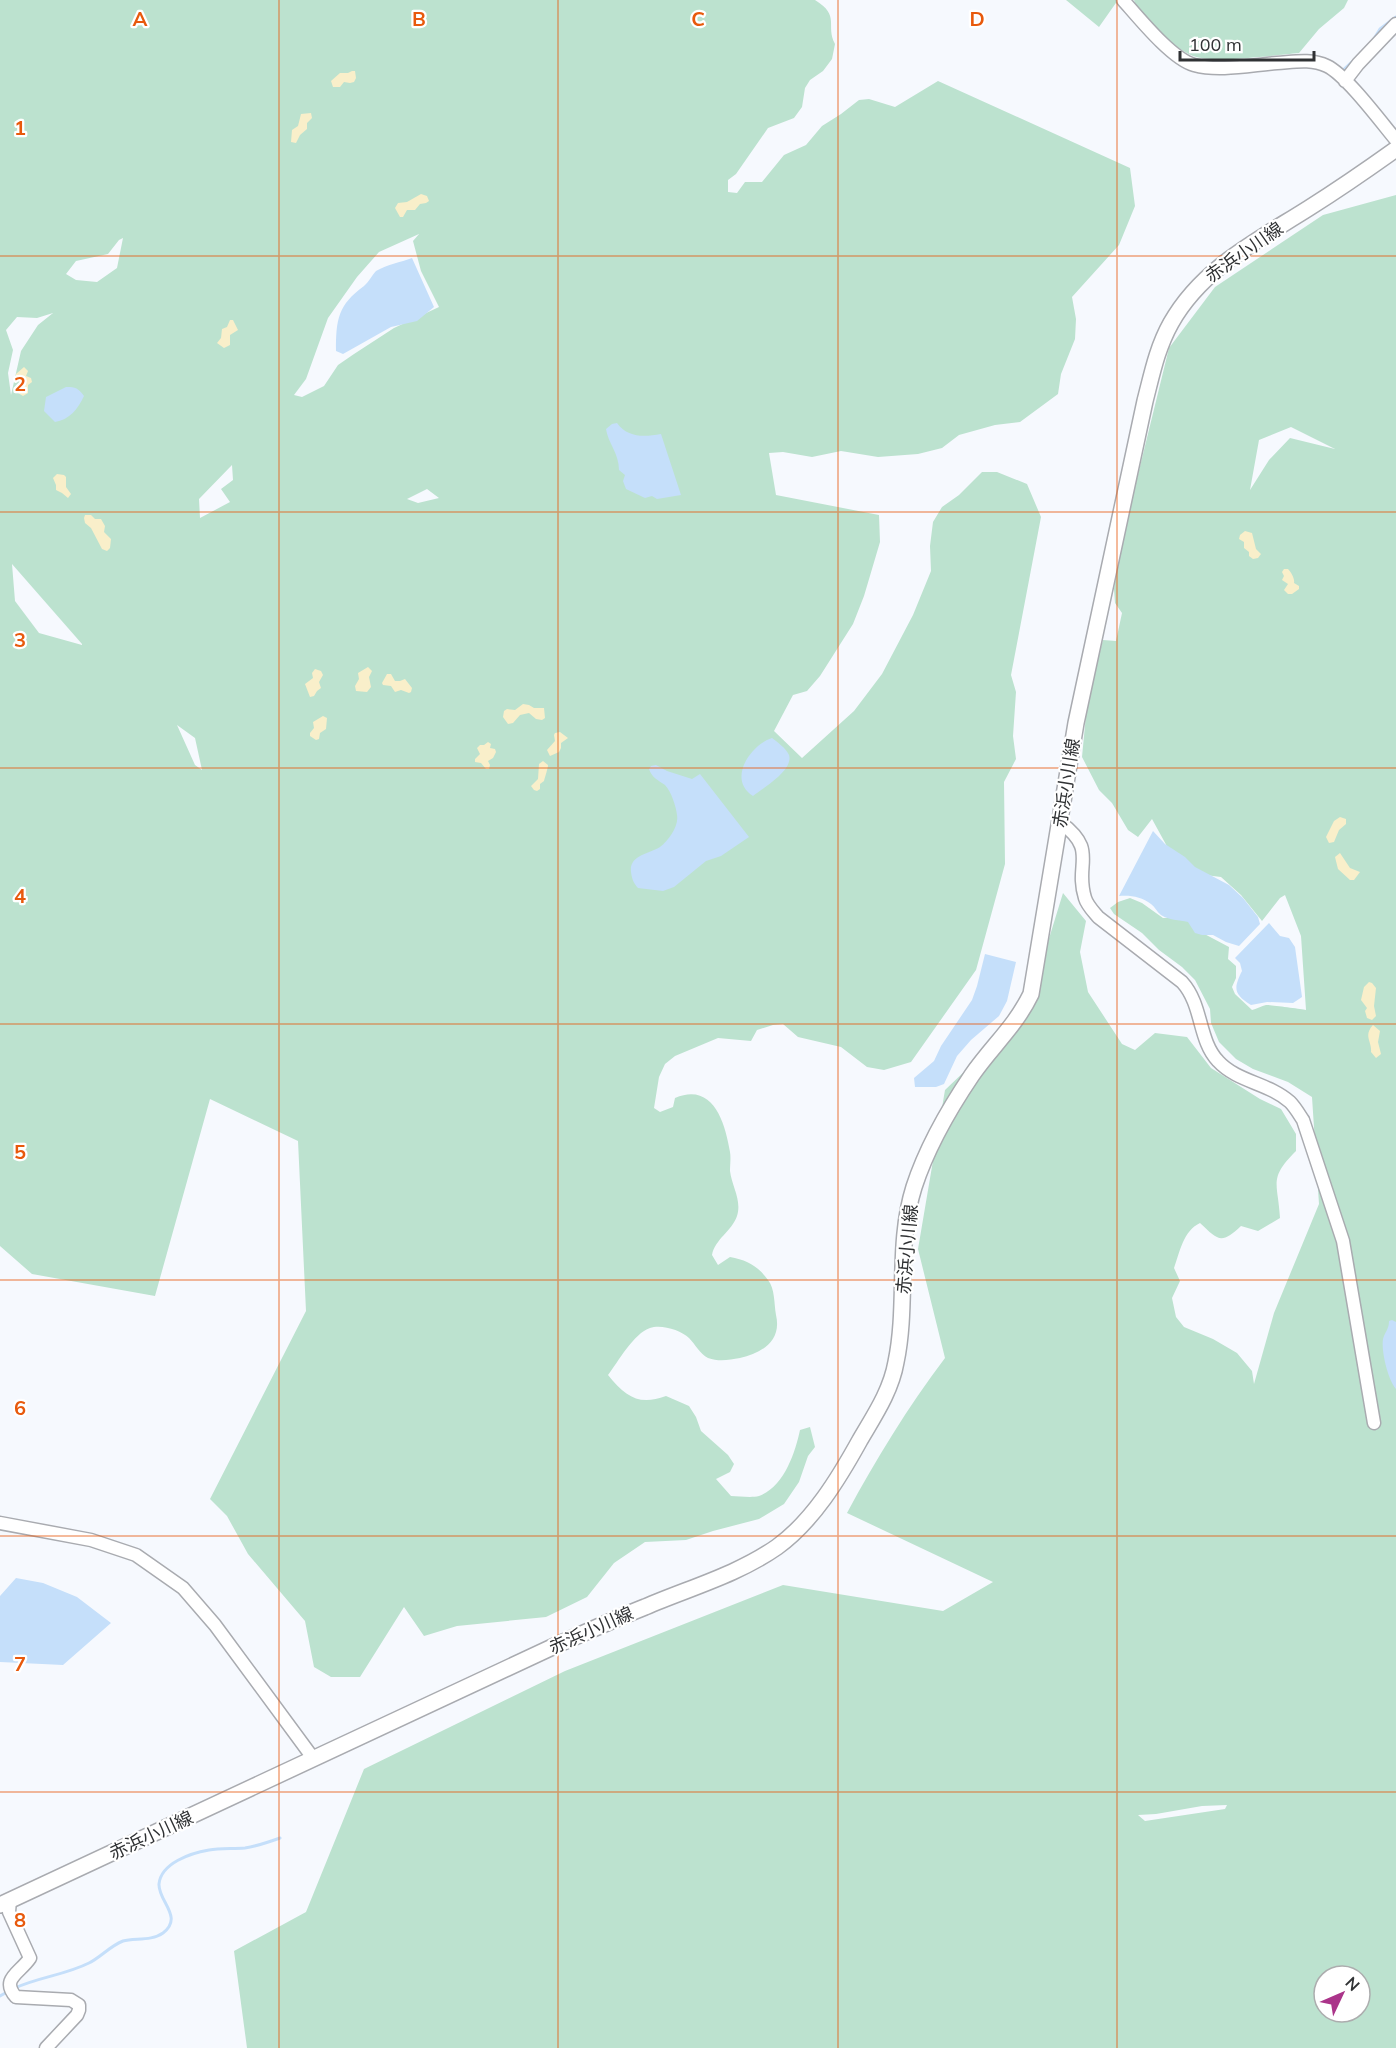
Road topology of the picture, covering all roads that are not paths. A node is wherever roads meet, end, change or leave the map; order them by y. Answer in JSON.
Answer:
{"nodes":[{"id":1,"x":1123,"y":0,"type":"edge"},
{"id":2,"x":1396,"y":24,"type":"edge"},
{"id":3,"x":1345,"y":81,"type":"junction"},
{"id":4,"x":1396,"y":140,"type":"edge"},
{"id":5,"x":1396,"y":149,"type":"edge"},
{"id":6,"x":1060,"y":822,"type":"junction"},
{"id":7,"x":1374,"y":1423,"type":"dead end"},
{"id":8,"x":0,"y":1523,"type":"edge"},
{"id":9,"x":313,"y":1758,"type":"junction"},
{"id":10,"x":5,"y":1903,"type":"edge"},
{"id":11,"x":46,"y":2048,"type":"edge"}],
"edges":[{"from":1,"to":3,"type":"street"},
{"from":2,"to":3,"type":"street"},
{"from":3,"to":4,"type":"street"},
{"from":5,"to":6,"type":"main road","name":"赤浜小川線"},
{"from":6,"to":7,"type":"street"},
{"from":6,"to":9,"type":"main road","name":"赤浜小川線"},
{"from":8,"to":9,"type":"street"},
{"from":9,"to":10,"type":"main road","name":"赤浜小川線"},
{"from":10,"to":11,"type":"street"}]}
